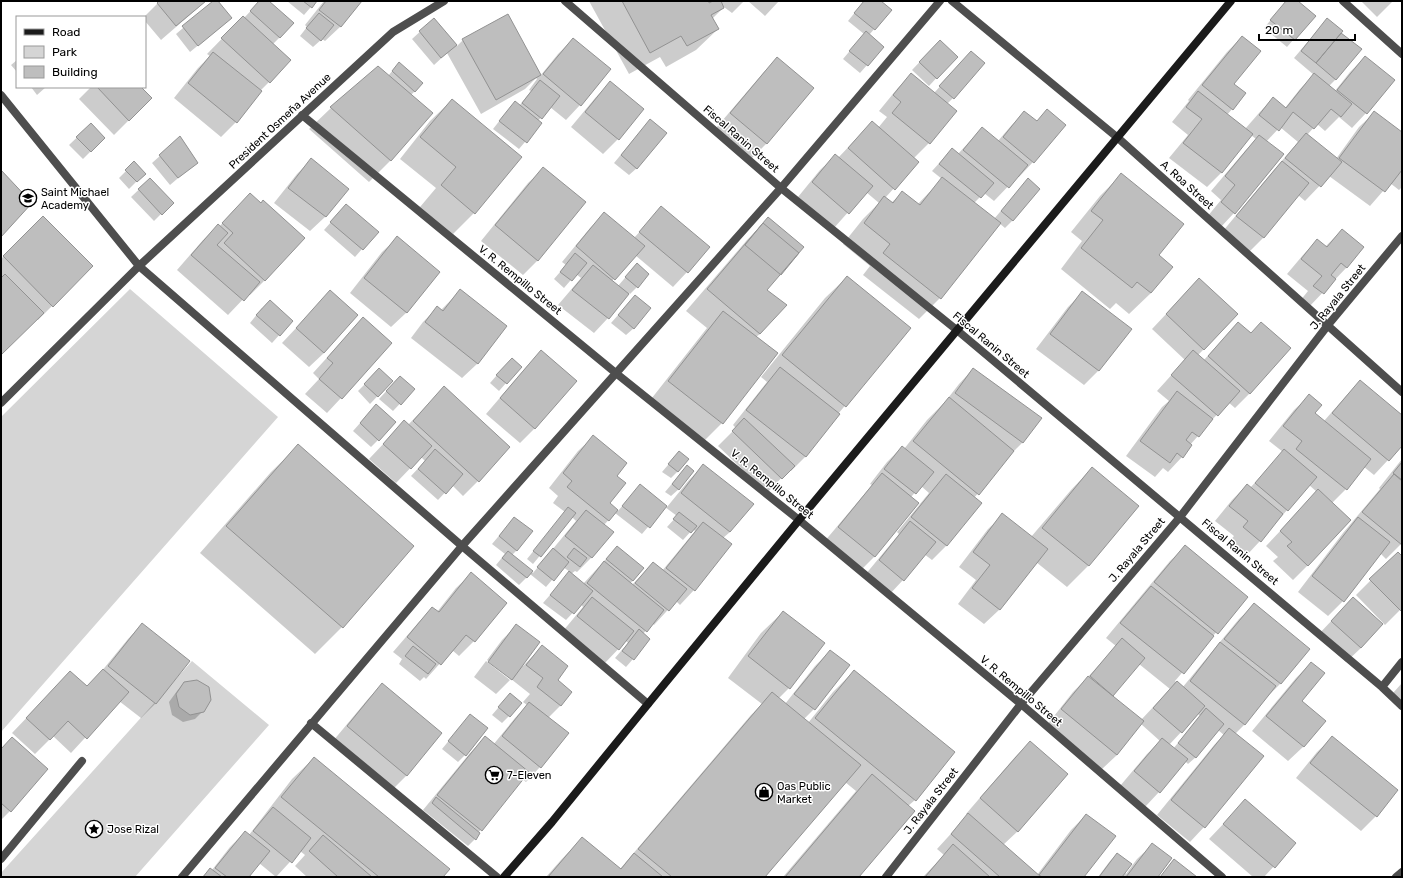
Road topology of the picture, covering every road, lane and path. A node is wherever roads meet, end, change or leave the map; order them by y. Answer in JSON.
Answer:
{"nodes":[{"id":1,"x":444,"y":1,"type":"edge"},
{"id":2,"x":565,"y":1,"type":"edge"},
{"id":3,"x":940,"y":1,"type":"edge"},
{"id":4,"x":952,"y":1,"type":"edge"},
{"id":5,"x":1231,"y":1,"type":"edge"},
{"id":6,"x":1342,"y":1,"type":"edge"},
{"id":7,"x":1402,"y":54,"type":"edge"},
{"id":8,"x":1,"y":95,"type":"edge"},
{"id":9,"x":302,"y":115,"type":"junction"},
{"id":10,"x":1118,"y":138,"type":"junction"},
{"id":11,"x":781,"y":188,"type":"junction"},
{"id":12,"x":1402,"y":236,"type":"edge"},
{"id":13,"x":139,"y":266,"type":"junction"},
{"id":14,"x":1328,"y":325,"type":"junction"},
{"id":15,"x":958,"y":331,"type":"junction"},
{"id":16,"x":617,"y":374,"type":"junction"},
{"id":17,"x":1402,"y":392,"type":"edge"},
{"id":18,"x":1,"y":403,"type":"edge"},
{"id":19,"x":1180,"y":517,"type":"junction"},
{"id":20,"x":799,"y":520,"type":"junction"},
{"id":21,"x":462,"y":546,"type":"junction"},
{"id":22,"x":1402,"y":662,"type":"edge"},
{"id":23,"x":1382,"y":687,"type":"junction"},
{"id":24,"x":648,"y":704,"type":"junction"},
{"id":25,"x":1021,"y":704,"type":"junction"},
{"id":26,"x":1402,"y":706,"type":"edge"},
{"id":27,"x":311,"y":723,"type":"junction"},
{"id":28,"x":82,"y":761,"type":"dead end"},
{"id":29,"x":1,"y":859,"type":"edge"},
{"id":30,"x":1402,"y":872,"type":"edge"},
{"id":31,"x":182,"y":877,"type":"edge"},
{"id":32,"x":497,"y":877,"type":"edge"},
{"id":33,"x":504,"y":877,"type":"edge"},
{"id":34,"x":886,"y":877,"type":"edge"},
{"id":35,"x":1222,"y":877,"type":"edge"},
{"id":36,"x":1396,"y":877,"type":"edge"}],
"edges":[{"from":1,"to":9,"type":"street","name":"President Osmeña Avenue"},
{"from":2,"to":11,"type":"street","name":"Fiscal Ranin Street"},
{"from":3,"to":11,"type":"street"},
{"from":4,"to":10,"type":"street","name":"A. Roa Street"},
{"from":5,"to":10,"type":"main road"},
{"from":6,"to":7,"type":"street"},
{"from":8,"to":13,"type":"street"},
{"from":9,"to":13,"type":"street","name":"President Osmeña Avenue"},
{"from":9,"to":16,"type":"street","name":"V. R. Rempillo Street"},
{"from":10,"to":14,"type":"street","name":"A. Roa Street"},
{"from":10,"to":15,"type":"main road"},
{"from":11,"to":15,"type":"street","name":"Fiscal Ranin Street"},
{"from":11,"to":16,"type":"street"},
{"from":12,"to":14,"type":"street","name":"J. Rayala Street"},
{"from":13,"to":18,"type":"street","name":"President Osmeña Avenue"},
{"from":13,"to":21,"type":"street"},
{"from":14,"to":17,"type":"street","name":"A. Roa Street"},
{"from":14,"to":19,"type":"street","name":"J. Rayala Street"},
{"from":15,"to":19,"type":"street","name":"Fiscal Ranin Street"},
{"from":15,"to":20,"type":"main road"},
{"from":16,"to":20,"type":"street","name":"V. R. Rempillo Street"},
{"from":16,"to":21,"type":"street"},
{"from":19,"to":23,"type":"street","name":"Fiscal Ranin Street"},
{"from":19,"to":25,"type":"street","name":"J. Rayala Street"},
{"from":20,"to":24,"type":"main road"},
{"from":20,"to":25,"type":"street","name":"V. R. Rempillo Street"},
{"from":21,"to":24,"type":"street"},
{"from":21,"to":27,"type":"street"},
{"from":22,"to":23,"type":"street"},
{"from":23,"to":26,"type":"street","name":"Fiscal Ranin Street"},
{"from":24,"to":33,"type":"main road"},
{"from":25,"to":34,"type":"street","name":"J. Rayala Street"},
{"from":25,"to":35,"type":"street","name":"V. R. Rempillo Street"},
{"from":27,"to":31,"type":"street"},
{"from":27,"to":32,"type":"street"},
{"from":28,"to":29,"type":"street"},
{"from":30,"to":36,"type":"street"}]}
